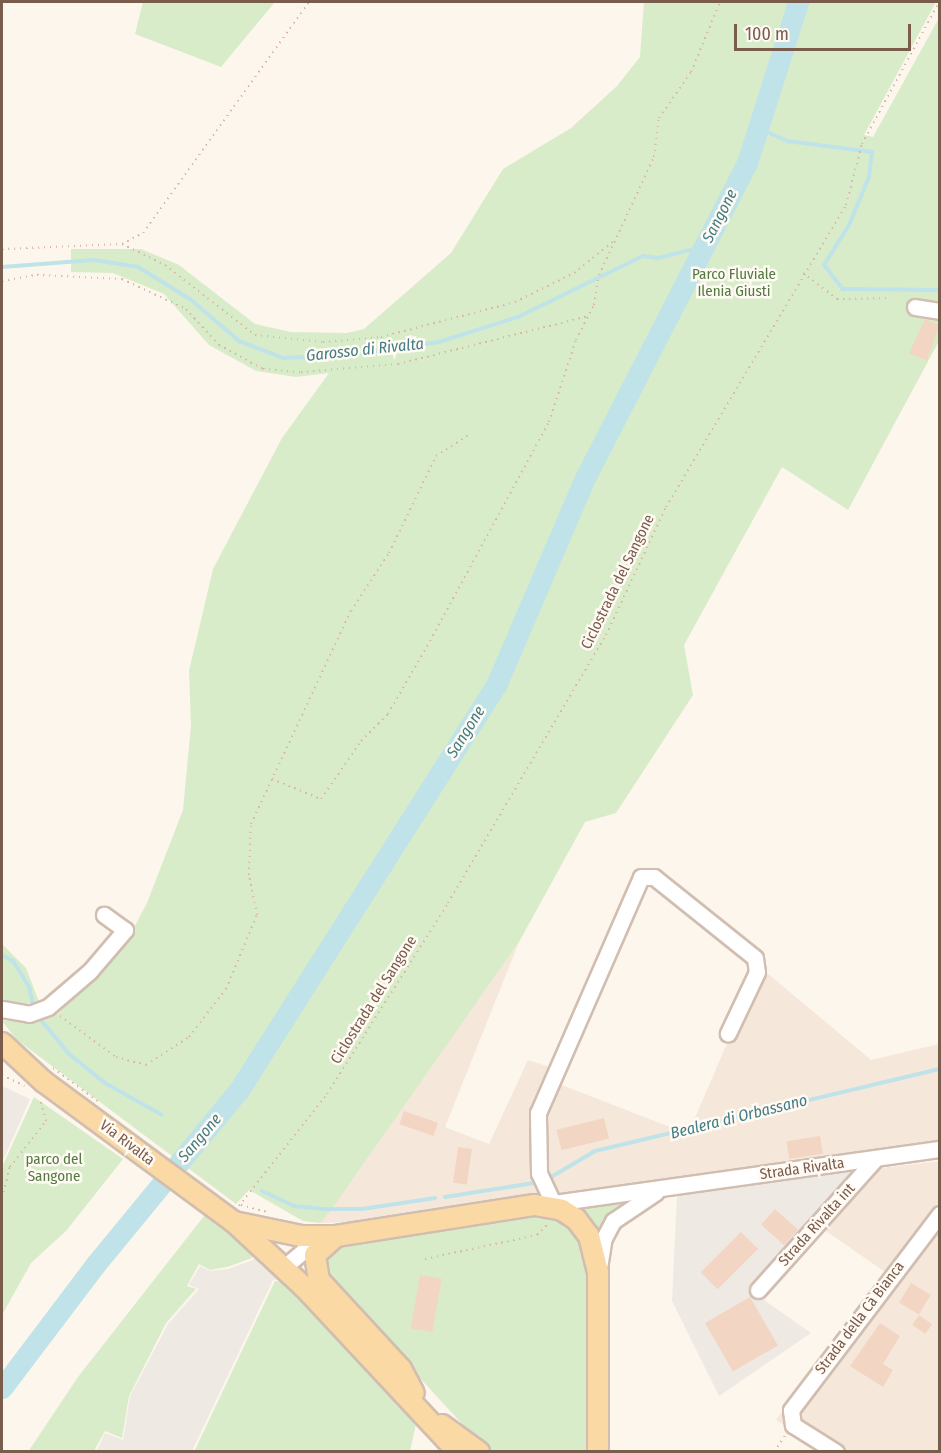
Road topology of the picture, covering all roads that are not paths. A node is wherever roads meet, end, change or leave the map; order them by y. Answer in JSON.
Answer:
{"nodes":[{"id":1,"x":915,"y":307,"type":"dead end"},
{"id":2,"x":939,"y":311,"type":"edge"},
{"id":3,"x":104,"y":915,"type":"dead end"},
{"id":4,"x":2,"y":1010,"type":"edge"},
{"id":5,"x":728,"y":1033,"type":"dead end"},
{"id":6,"x":2,"y":1043,"type":"edge"},
{"id":7,"x":2,"y":1053,"type":"edge"},
{"id":8,"x":22,"y":1063,"type":"junction"},
{"id":9,"x":939,"y":1149,"type":"edge"},
{"id":10,"x":875,"y":1159,"type":"junction"},
{"id":11,"x":664,"y":1187,"type":"junction"},
{"id":12,"x":550,"y":1206,"type":"junction"},
{"id":13,"x":939,"y":1214,"type":"edge"},
{"id":14,"x":231,"y":1215,"type":"junction"},
{"id":15,"x":336,"y":1236,"type":"junction"},
{"id":16,"x":283,"y":1268,"type":"junction"},
{"id":17,"x":598,"y":1273,"type":"junction"},
{"id":18,"x":758,"y":1290,"type":"dead end"},
{"id":19,"x":427,"y":1417,"type":"junction"},
{"id":20,"x":458,"y":1452,"type":"edge"},
{"id":21,"x":478,"y":1452,"type":"edge"},
{"id":22,"x":598,"y":1452,"type":"edge"},
{"id":23,"x":836,"y":1452,"type":"edge"}],
"edges":[{"from":1,"to":2,"type":"street"},
{"from":3,"to":4,"type":"street"},
{"from":5,"to":12,"type":"street"},
{"from":6,"to":8,"type":"main road","name":"Via Rivalta"},
{"from":7,"to":8,"type":"main road","name":"Via Rivalta"},
{"from":8,"to":14,"type":"main road","name":"Via Rivalta"},
{"from":9,"to":10,"type":"street","name":"Strada Rivalta"},
{"from":10,"to":11,"type":"street","name":"Strada Rivalta"},
{"from":10,"to":18,"type":"street","name":"Strada Rivalta int"},
{"from":11,"to":12,"type":"street","name":"Strada Rivalta"},
{"from":11,"to":17,"type":"street","name":"Strada Rivalta"},
{"from":12,"to":15,"type":"main road"},
{"from":12,"to":17,"type":"main road"},
{"from":13,"to":23,"type":"street","name":"Strada della Cà Bianca"},
{"from":14,"to":15,"type":"main road"},
{"from":14,"to":16,"type":"main road","name":"Via Rivalta"},
{"from":15,"to":16,"type":"street"},
{"from":15,"to":19,"type":"main road"},
{"from":16,"to":19,"type":"main road","name":"Via Rivalta"},
{"from":17,"to":22,"type":"main road"},
{"from":19,"to":20,"type":"main road"},
{"from":19,"to":21,"type":"main road"}]}
